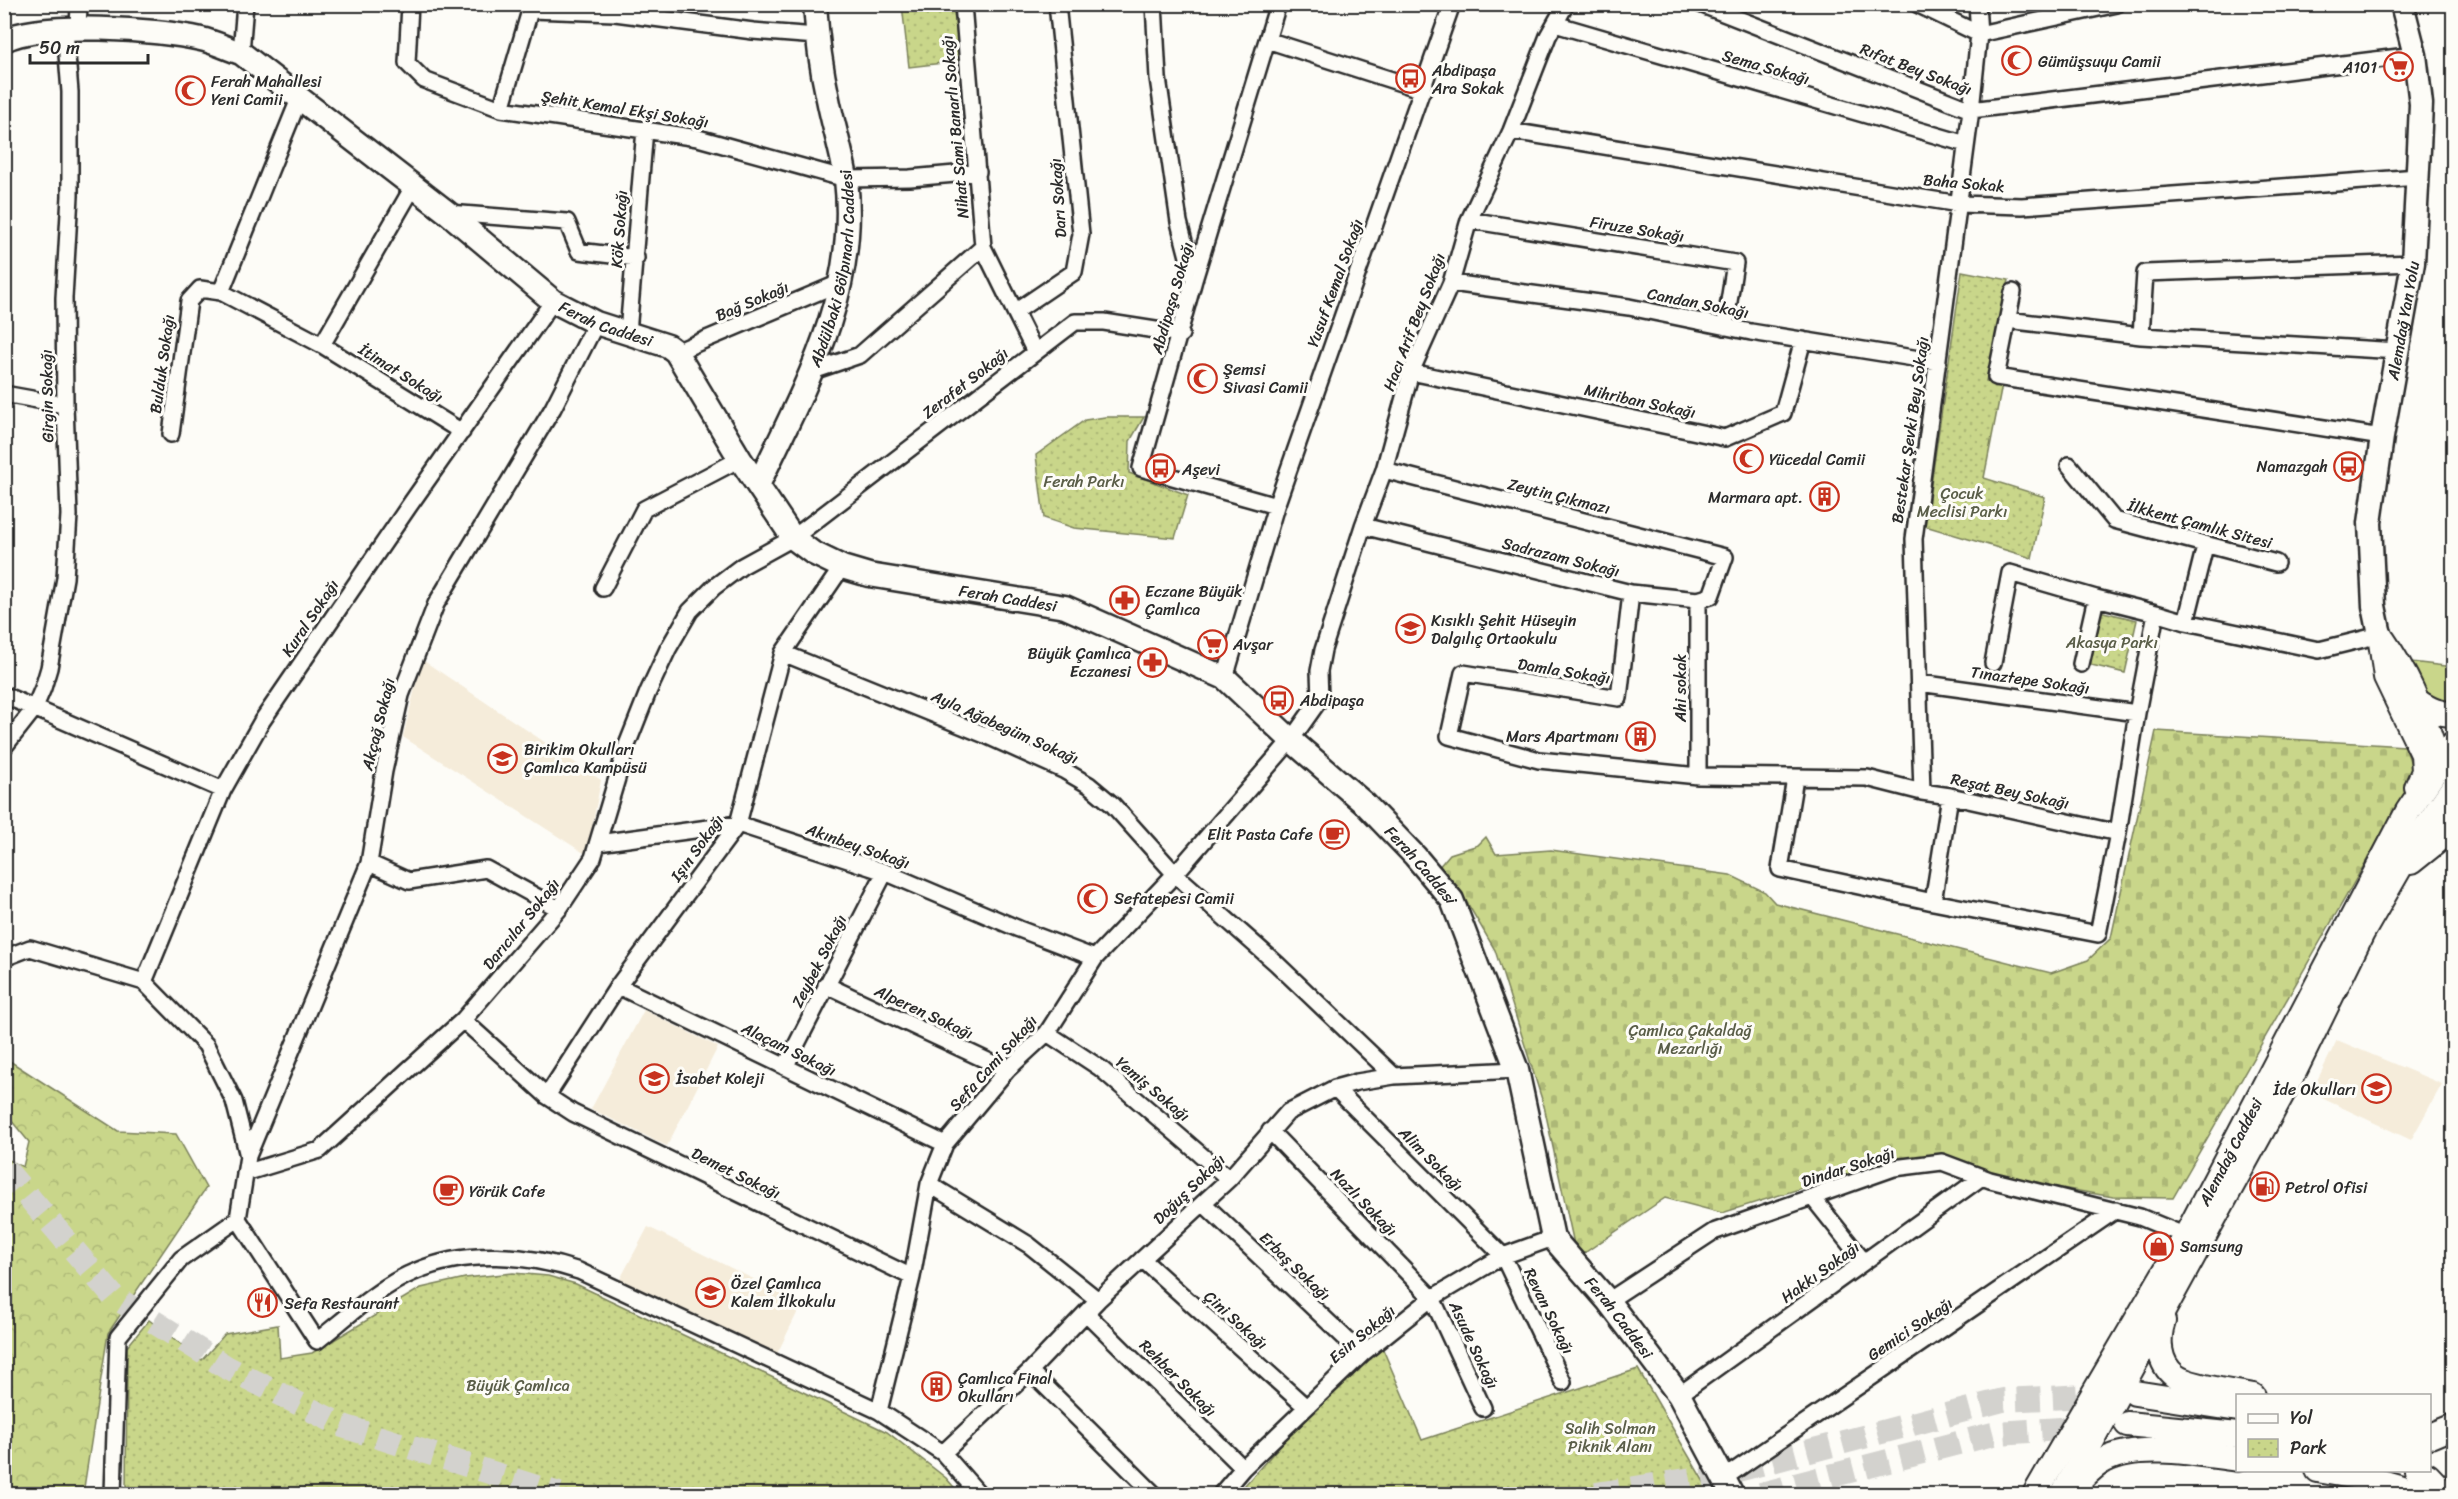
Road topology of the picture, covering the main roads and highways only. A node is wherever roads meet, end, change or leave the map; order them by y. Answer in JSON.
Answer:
{"nodes":[{"id":1,"x":2418,"y":702,"type":"junction"},
{"id":2,"x":2454,"y":714,"type":"edge"},
{"id":3,"x":2449,"y":759,"type":"edge"},
{"id":4,"x":2454,"y":786,"type":"edge"},
{"id":5,"x":2408,"y":811,"type":"junction"},
{"id":6,"x":2454,"y":818,"type":"edge"},
{"id":7,"x":2399,"y":869,"type":"junction"},
{"id":8,"x":2171,"y":1298,"type":"junction"},
{"id":9,"x":2135,"y":1393,"type":"tunnel mouth"},
{"id":10,"x":2248,"y":1394,"type":"edge"},
{"id":11,"x":2236,"y":1409,"type":"edge"},
{"id":12,"x":2454,"y":1418,"type":"edge"},
{"id":13,"x":2431,"y":1422,"type":"edge"},
{"id":14,"x":2127,"y":1424,"type":"dead end"},
{"id":15,"x":2454,"y":1426,"type":"edge"},
{"id":16,"x":2236,"y":1435,"type":"edge"},
{"id":17,"x":2431,"y":1436,"type":"edge"},
{"id":18,"x":2236,"y":1459,"type":"edge"},
{"id":19,"x":2330,"y":1472,"type":"edge"},
{"id":20,"x":2421,"y":1472,"type":"edge"},
{"id":21,"x":2035,"y":1494,"type":"edge"},
{"id":22,"x":2064,"y":1494,"type":"edge"},
{"id":23,"x":2418,"y":1494,"type":"edge"},
{"id":24,"x":2445,"y":1494,"type":"edge"}],
"edges":[{"from":1,"to":2,"type":"main road"},
{"from":1,"to":3,"type":"main road"},
{"from":1,"to":5,"type":"main road"},
{"from":3,"to":5,"type":"main road","name":"Alemdağ Caddesi"},
{"from":4,"to":7,"type":"main road","name":"Alemdağ Caddesi"},
{"from":5,"to":21,"type":"main road","name":"Alemdağ Caddesi"},
{"from":6,"to":7,"type":"main road"},
{"from":7,"to":8,"type":"main road","name":"Alemdağ Caddesi"},
{"from":8,"to":10,"type":"main road"},
{"from":8,"to":22,"type":"main road","name":"Alemdağ Caddesi"},
{"from":9,"to":11,"type":"main road"},
{"from":12,"to":13,"type":"main road"},
{"from":14,"to":16,"type":"main road"},
{"from":15,"to":17,"type":"main road"},
{"from":18,"to":22,"type":"main road"},
{"from":19,"to":23,"type":"main road"},
{"from":20,"to":24,"type":"main road"}]}
